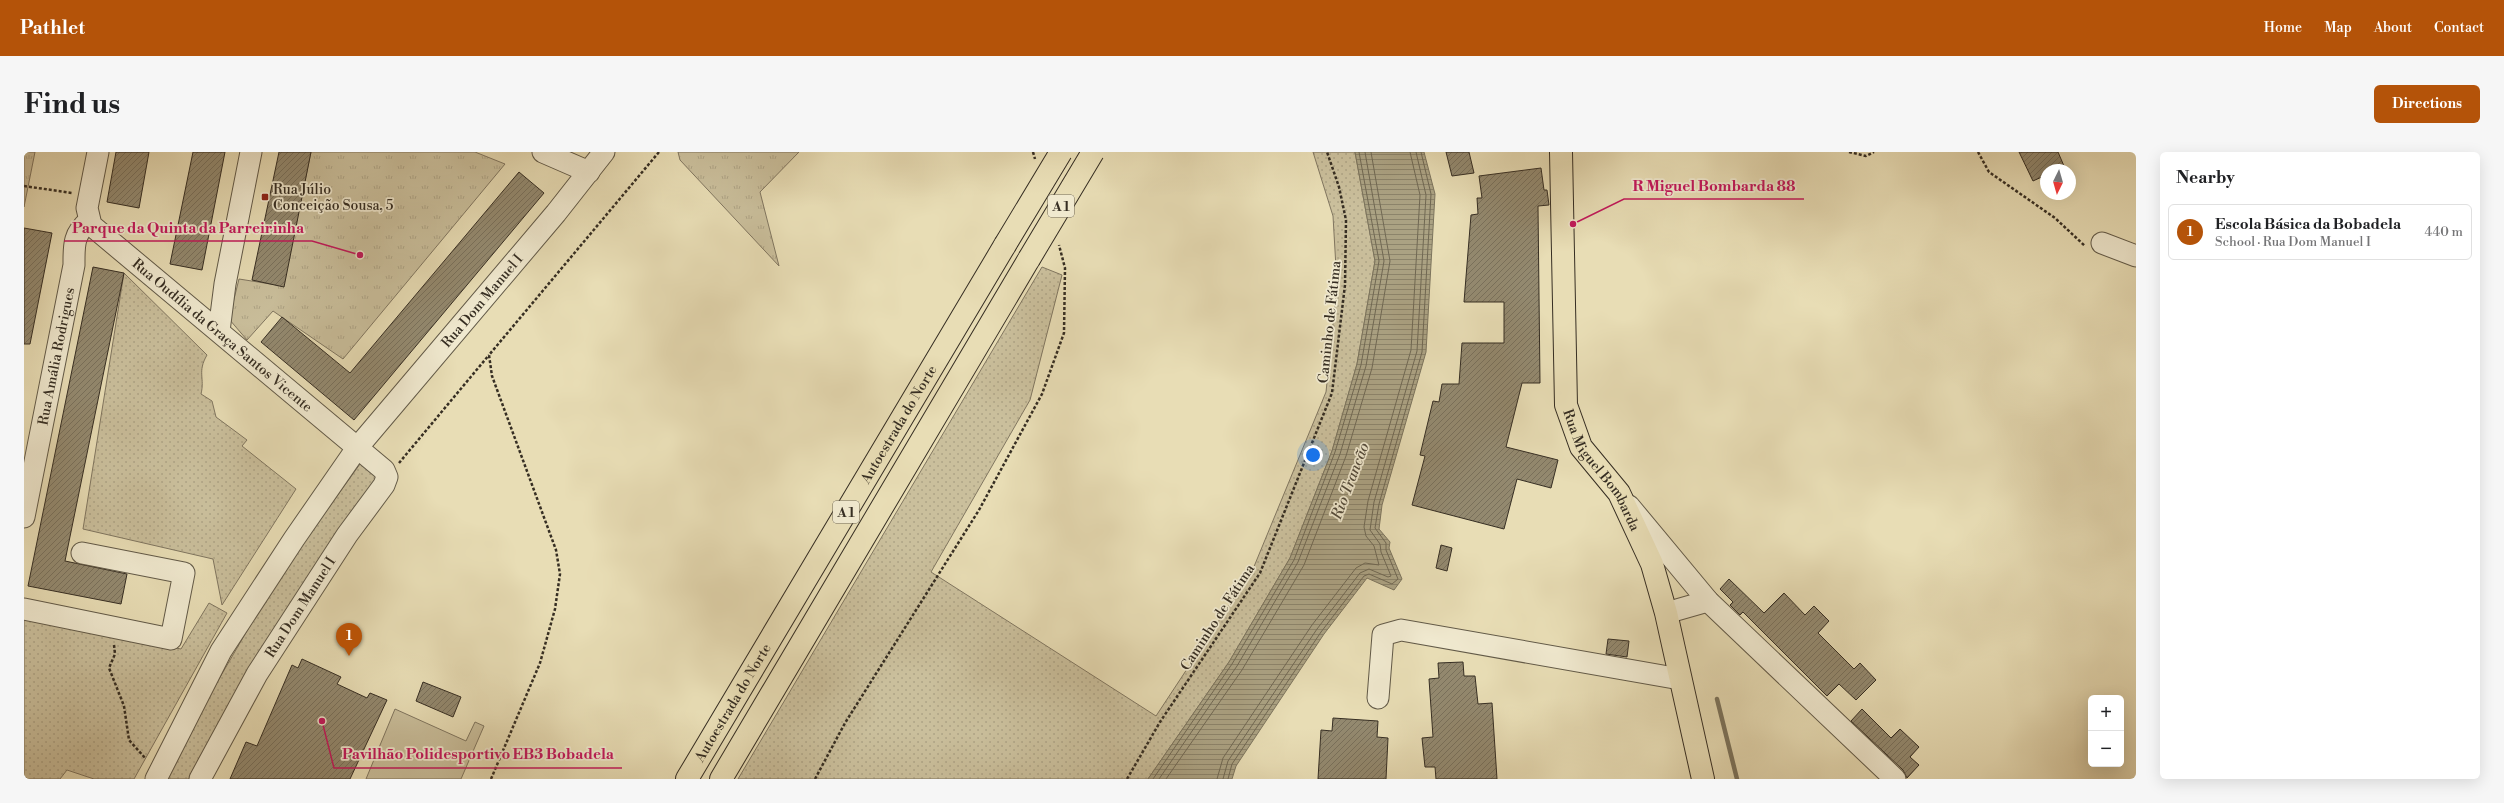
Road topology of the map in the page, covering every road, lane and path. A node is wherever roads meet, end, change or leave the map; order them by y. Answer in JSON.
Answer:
{"nodes":[{"id":1,"x":98,"y":152,"type":"edge"},
{"id":2,"x":251,"y":152,"type":"edge"},
{"id":3,"x":543,"y":152,"type":"edge"},
{"id":4,"x":604,"y":152,"type":"edge"},
{"id":5,"x":659,"y":152,"type":"edge"},
{"id":6,"x":1033,"y":152,"type":"edge"},
{"id":7,"x":1061,"y":152,"type":"edge"},
{"id":8,"x":1092,"y":152,"type":"edge"},
{"id":9,"x":1327,"y":152,"type":"edge"},
{"id":10,"x":1562,"y":152,"type":"edge"},
{"id":11,"x":1849,"y":152,"type":"edge"},
{"id":12,"x":1874,"y":152,"type":"edge"},
{"id":13,"x":1978,"y":152,"type":"edge"},
{"id":14,"x":1037,"y":165,"type":"dead end"},
{"id":15,"x":589,"y":172,"type":"junction"},
{"id":16,"x":24,"y":186,"type":"edge"},
{"id":17,"x":89,"y":195,"type":"junction"},
{"id":18,"x":94,"y":227,"type":"junction"},
{"id":19,"x":1057,"y":239,"type":"dead end"},
{"id":20,"x":2102,"y":244,"type":"joint"},
{"id":21,"x":2136,"y":256,"type":"edge"},
{"id":22,"x":225,"y":284,"type":"junction"},
{"id":23,"x":193,"y":310,"type":"junction"},
{"id":24,"x":218,"y":331,"type":"junction"},
{"id":25,"x":489,"y":355,"type":"junction"},
{"id":26,"x":357,"y":448,"type":"junction"},
{"id":27,"x":387,"y":477,"type":"junction"},
{"id":28,"x":1619,"y":493,"type":"junction"},
{"id":29,"x":24,"y":517,"type":"edge"},
{"id":30,"x":82,"y":553,"type":"dead end"},
{"id":31,"x":1708,"y":601,"type":"junction"},
{"id":32,"x":24,"y":609,"type":"edge"},
{"id":33,"x":1666,"y":613,"type":"junction"},
{"id":34,"x":106,"y":626,"type":"junction"},
{"id":35,"x":1680,"y":678,"type":"junction"},
{"id":36,"x":1378,"y":698,"type":"dead end"},
{"id":37,"x":157,"y":776,"type":"edge"},
{"id":38,"x":200,"y":779,"type":"edge"},
{"id":39,"x":491,"y":779,"type":"edge"},
{"id":40,"x":687,"y":779,"type":"edge"},
{"id":41,"x":721,"y":779,"type":"edge"},
{"id":42,"x":815,"y":779,"type":"edge"},
{"id":43,"x":1127,"y":779,"type":"edge"},
{"id":44,"x":1703,"y":779,"type":"edge"},
{"id":45,"x":1895,"y":779,"type":"edge"}],
"edges":[{"from":1,"to":17,"type":"street"},
{"from":2,"to":22,"type":"street"},
{"from":3,"to":15,"type":"street"},
{"from":4,"to":15,"type":"street","name":"Rua Dom Manuel I"},
{"from":5,"to":25,"type":"path"},
{"from":6,"to":14,"type":"path"},
{"from":7,"to":40,"type":"main road","name":"Autoestrada do Norte","number":"A 1","bridge":true},
{"from":8,"to":41,"type":"main road","name":"Autoestrada do Norte","number":"A 1","bridge":true},
{"from":9,"to":43,"type":"path","name":"Caminho de Fátima"},
{"from":10,"to":28,"type":"main road","name":"Rua Miguel Bombarda"},
{"from":11,"to":12,"type":"path"},
{"from":13,"to":20,"type":"path"},
{"from":15,"to":26,"type":"street","name":"Rua Dom Manuel I"},
{"from":16,"to":17,"type":"path"},
{"from":17,"to":18,"type":"street"},
{"from":18,"to":23,"type":"street","name":"Rua Oudília da Graça Santos Vicente"},
{"from":18,"to":29,"type":"street","name":"Rua Amália Rodrigues"},
{"from":19,"to":42,"type":"path"},
{"from":20,"to":21,"type":"street"},
{"from":22,"to":23,"type":"street"},
{"from":22,"to":24,"type":"street"},
{"from":23,"to":24,"type":"street","name":"Rua Oudília da Graça Santos Vicente"},
{"from":24,"to":26,"type":"street","name":"Rua Oudília da Graça Santos Vicente"},
{"from":25,"to":27,"type":"path"},
{"from":25,"to":39,"type":"path"},
{"from":26,"to":27,"type":"street"},
{"from":26,"to":37,"type":"street","name":"Rua Dom Manuel I"},
{"from":27,"to":38,"type":"street","name":"Rua Dom Manuel I"},
{"from":28,"to":31,"type":"street"},
{"from":28,"to":33,"type":"main road","name":"Rua Miguel Bombarda"},
{"from":30,"to":34,"type":"street"},
{"from":31,"to":33,"type":"street"},
{"from":31,"to":45,"type":"street"},
{"from":32,"to":34,"type":"street"},
{"from":33,"to":35,"type":"main road","name":"Rua Miguel Bombarda"},
{"from":34,"to":37,"type":"path"},
{"from":35,"to":36,"type":"street"},
{"from":35,"to":44,"type":"main road","name":"Rua Miguel Bombarda"}]}
